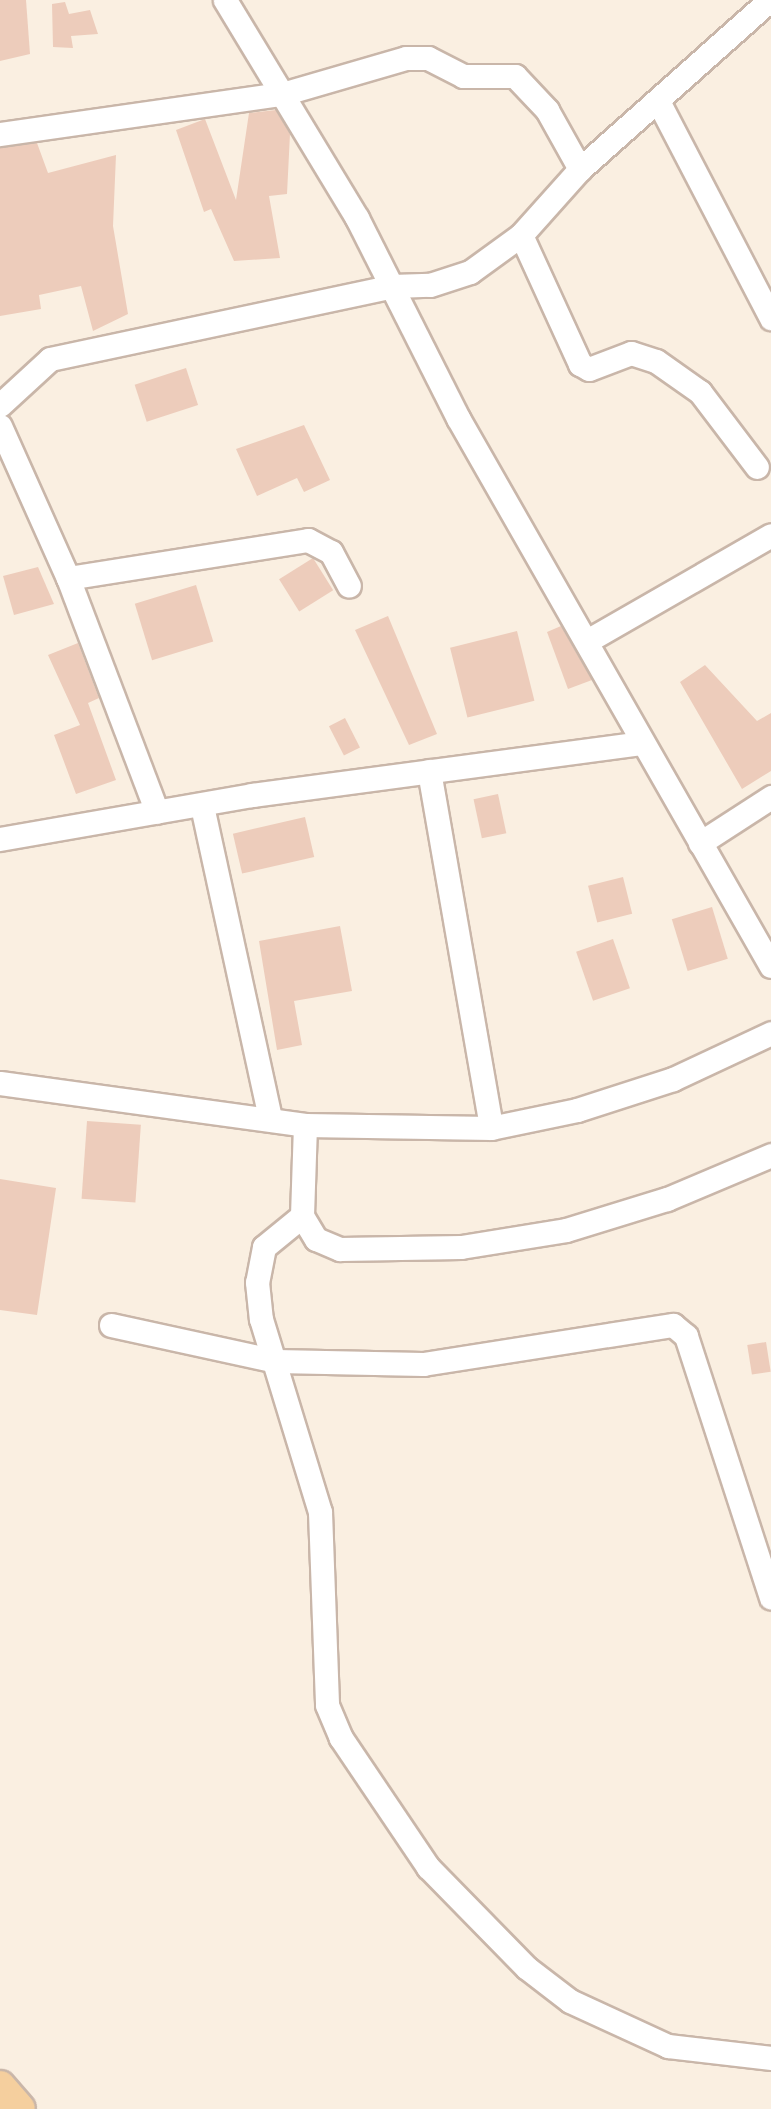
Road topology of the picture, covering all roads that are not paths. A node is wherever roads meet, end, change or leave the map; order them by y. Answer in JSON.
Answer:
{"nodes":[{"id":1,"x":225,"y":0,"type":"edge"},
{"id":2,"x":770,"y":0,"type":"edge"},
{"id":3,"x":282,"y":94,"type":"junction"},
{"id":4,"x":658,"y":101,"type":"junction"},
{"id":5,"x":0,"y":134,"type":"edge"},
{"id":6,"x":580,"y":169,"type":"junction"},
{"id":7,"x":521,"y":235,"type":"junction"},
{"id":8,"x":392,"y":286,"type":"junction"},
{"id":9,"x":771,"y":318,"type":"edge"},
{"id":10,"x":0,"y":405,"type":"edge"},
{"id":11,"x":0,"y":426,"type":"edge"},
{"id":12,"x":757,"y":467,"type":"dead end"},
{"id":13,"x":771,"y":535,"type":"edge"},
{"id":14,"x":68,"y":578,"type":"junction"},
{"id":15,"x":349,"y":586,"type":"dead end"},
{"id":16,"x":587,"y":641,"type":"junction"},
{"id":17,"x":641,"y":743,"type":"junction"},
{"id":18,"x":429,"y":771,"type":"junction"},
{"id":19,"x":771,"y":797,"type":"edge"},
{"id":20,"x":202,"y":806,"type":"junction"},
{"id":21,"x":157,"y":812,"type":"junction"},
{"id":22,"x":0,"y":839,"type":"edge"},
{"id":23,"x":700,"y":843,"type":"junction"},
{"id":24,"x":771,"y":966,"type":"edge"},
{"id":25,"x":771,"y":1033,"type":"edge"},
{"id":26,"x":0,"y":1083,"type":"edge"},
{"id":27,"x":270,"y":1119,"type":"junction"},
{"id":28,"x":305,"y":1125,"type":"junction"},
{"id":29,"x":491,"y":1128,"type":"junction"},
{"id":30,"x":771,"y":1155,"type":"edge"},
{"id":31,"x":302,"y":1216,"type":"junction"},
{"id":32,"x":111,"y":1325,"type":"dead end"},
{"id":33,"x":276,"y":1361,"type":"junction"},
{"id":34,"x":771,"y":1598,"type":"edge"},
{"id":35,"x":771,"y":2058,"type":"edge"},
{"id":36,"x":0,"y":2086,"type":"edge"},
{"id":37,"x":20,"y":2109,"type":"edge"}],
"edges":[{"from":1,"to":3,"type":"street"},
{"from":2,"to":4,"type":"street"},
{"from":3,"to":5,"type":"street"},
{"from":3,"to":6,"type":"street"},
{"from":3,"to":8,"type":"street"},
{"from":4,"to":6,"type":"street"},
{"from":4,"to":9,"type":"street"},
{"from":6,"to":7,"type":"street"},
{"from":7,"to":8,"type":"street"},
{"from":7,"to":12,"type":"street"},
{"from":8,"to":10,"type":"street"},
{"from":8,"to":16,"type":"street"},
{"from":11,"to":14,"type":"street"},
{"from":13,"to":16,"type":"street"},
{"from":14,"to":15,"type":"street"},
{"from":14,"to":21,"type":"street"},
{"from":16,"to":17,"type":"street"},
{"from":17,"to":18,"type":"street"},
{"from":17,"to":23,"type":"street"},
{"from":18,"to":20,"type":"street"},
{"from":18,"to":29,"type":"street"},
{"from":19,"to":23,"type":"street"},
{"from":20,"to":21,"type":"street"},
{"from":20,"to":27,"type":"street"},
{"from":21,"to":22,"type":"street"},
{"from":23,"to":24,"type":"street"},
{"from":25,"to":29,"type":"street"},
{"from":26,"to":27,"type":"street"},
{"from":27,"to":28,"type":"street"},
{"from":28,"to":29,"type":"street"},
{"from":28,"to":31,"type":"street"},
{"from":30,"to":31,"type":"street"},
{"from":31,"to":33,"type":"street"},
{"from":32,"to":33,"type":"street"},
{"from":33,"to":34,"type":"street"},
{"from":33,"to":35,"type":"street"},
{"from":36,"to":37,"type":"main road"}]}
